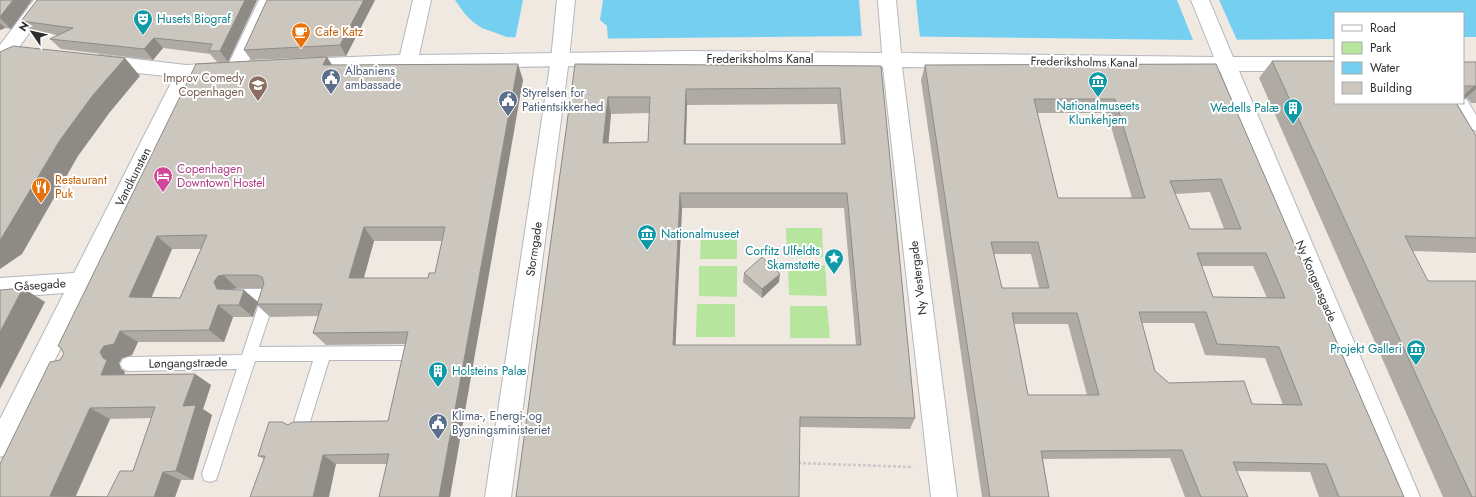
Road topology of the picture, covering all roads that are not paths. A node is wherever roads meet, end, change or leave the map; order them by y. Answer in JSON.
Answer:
{"nodes":[{"id":1,"x":44,"y":0,"type":"edge"},
{"id":2,"x":268,"y":0,"type":"edge"},
{"id":3,"x":422,"y":0,"type":"edge"},
{"id":4,"x":566,"y":0,"type":"edge"},
{"id":5,"x":887,"y":0,"type":"edge"},
{"id":6,"x":1200,"y":0,"type":"edge"},
{"id":7,"x":561,"y":49,"type":"junction"},
{"id":8,"x":891,"y":51,"type":"junction"},
{"id":9,"x":2,"y":54,"type":"edge"},
{"id":10,"x":29,"y":54,"type":"edge"},
{"id":11,"x":84,"y":60,"type":"edge"},
{"id":12,"x":408,"y":61,"type":"junction"},
{"id":13,"x":1225,"y":64,"type":"junction"},
{"id":14,"x":1334,"y":64,"type":"edge"},
{"id":15,"x":283,"y":67,"type":"edge"},
{"id":16,"x":186,"y":72,"type":"junction"},
{"id":17,"x":1464,"y":104,"type":"edge"},
{"id":18,"x":1476,"y":126,"type":"edge"},
{"id":19,"x":80,"y":282,"type":"junction"},
{"id":20,"x":0,"y":288,"type":"edge"},
{"id":21,"x":237,"y":295,"type":"edge"},
{"id":22,"x":407,"y":353,"type":"edge"},
{"id":23,"x":323,"y":354,"type":"junction"},
{"id":24,"x":248,"y":358,"type":"junction"},
{"id":25,"x":128,"y":364,"type":"dead end"},
{"id":26,"x":302,"y":425,"type":"edge"},
{"id":27,"x":0,"y":445,"type":"edge"},
{"id":28,"x":210,"y":474,"type":"dead end"},
{"id":29,"x":498,"y":497,"type":"edge"},
{"id":30,"x":944,"y":497,"type":"edge"},
{"id":31,"x":1408,"y":497,"type":"edge"}],
"edges":[{"from":1,"to":9,"type":"street"},
{"from":2,"to":16,"type":"street"},
{"from":3,"to":12,"type":"street"},
{"from":4,"to":7,"type":"street","name":"Stormgade"},
{"from":5,"to":8,"type":"street","name":"Ny Vestergade"},
{"from":6,"to":13,"type":"street","name":"Ny Kongensgade"},
{"from":7,"to":8,"type":"street","name":"Frederiksholms Kanal"},
{"from":7,"to":12,"type":"street","name":"Frederiksholms Kanal"},
{"from":7,"to":29,"type":"street","name":"Stormgade"},
{"from":8,"to":13,"type":"street","name":"Frederiksholms Kanal"},
{"from":8,"to":30,"type":"street","name":"Ny Vestergade"},
{"from":9,"to":10,"type":"street"},
{"from":11,"to":16,"type":"street"},
{"from":12,"to":15,"type":"street","name":"Frederiksholms Kanal"},
{"from":13,"to":14,"type":"street","name":"Frederiksholms Kanal"},
{"from":13,"to":31,"type":"street","name":"Ny Kongensgade"},
{"from":16,"to":19,"type":"street","name":"Vandkunsten"},
{"from":17,"to":18,"type":"lane"},
{"from":19,"to":20,"type":"street","name":"Gåsegade"},
{"from":19,"to":27,"type":"street"},
{"from":21,"to":24,"type":"lane","name":"Løngangstræde"},
{"from":22,"to":23,"type":"lane"},
{"from":23,"to":24,"type":"lane"},
{"from":23,"to":26,"type":"lane"},
{"from":24,"to":25,"type":"lane","name":"Løngangstræde"},
{"from":24,"to":28,"type":"lane","name":"Løngangstræde"}]}
